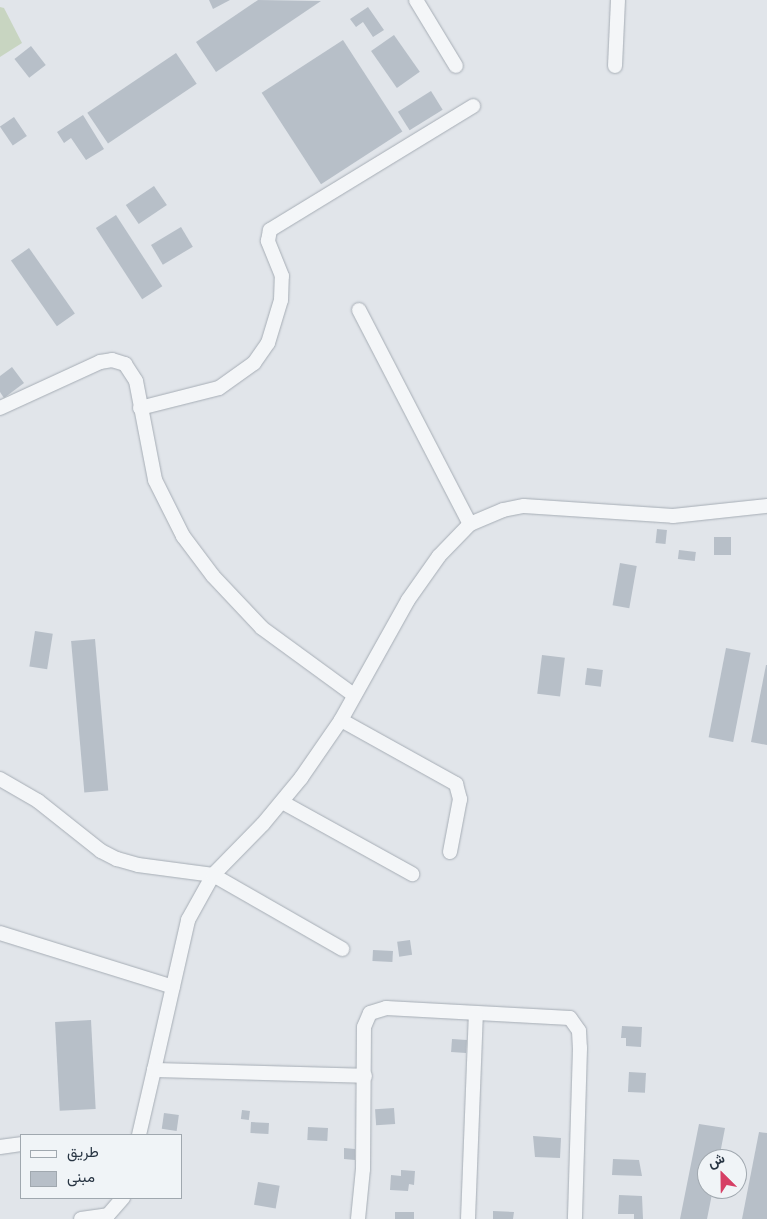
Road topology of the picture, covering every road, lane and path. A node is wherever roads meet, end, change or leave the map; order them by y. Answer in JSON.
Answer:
{"nodes":[{"id":1,"x":416,"y":0,"type":"edge"},
{"id":2,"x":618,"y":0,"type":"edge"},
{"id":3,"x":456,"y":66,"type":"dead end"},
{"id":4,"x":615,"y":66,"type":"dead end"},
{"id":5,"x":473,"y":106,"type":"dead end"},
{"id":6,"x":359,"y":310,"type":"dead end"},
{"id":7,"x":0,"y":408,"type":"edge"},
{"id":8,"x":140,"y":408,"type":"junction"},
{"id":9,"x":767,"y":506,"type":"edge"},
{"id":10,"x":470,"y":524,"type":"junction"},
{"id":11,"x":354,"y":695,"type":"junction"},
{"id":12,"x":341,"y":720,"type":"junction"},
{"id":13,"x":0,"y":779,"type":"edge"},
{"id":14,"x":282,"y":802,"type":"junction"},
{"id":15,"x":450,"y":852,"type":"dead end"},
{"id":16,"x":412,"y":874,"type":"dead end"},
{"id":17,"x":213,"y":876,"type":"junction"},
{"id":18,"x":0,"y":933,"type":"edge"},
{"id":19,"x":342,"y":949,"type":"dead end"},
{"id":20,"x":173,"y":987,"type":"junction"},
{"id":21,"x":476,"y":1014,"type":"junction"},
{"id":22,"x":154,"y":1070,"type":"junction"},
{"id":23,"x":365,"y":1076,"type":"junction"},
{"id":24,"x":139,"y":1134,"type":"edge"},
{"id":25,"x":20,"y":1144,"type":"edge"},
{"id":26,"x":0,"y":1147,"type":"edge"},
{"id":27,"x":122,"y":1199,"type":"edge"},
{"id":28,"x":81,"y":1219,"type":"edge"},
{"id":29,"x":358,"y":1219,"type":"edge"},
{"id":30,"x":468,"y":1219,"type":"edge"},
{"id":31,"x":575,"y":1219,"type":"edge"}],
"edges":[{"from":1,"to":3,"type":"street"},
{"from":2,"to":4,"type":"street"},
{"from":5,"to":8,"type":"street"},
{"from":6,"to":10,"type":"street"},
{"from":7,"to":8,"type":"street"},
{"from":8,"to":11,"type":"street"},
{"from":9,"to":10,"type":"street"},
{"from":10,"to":11,"type":"street"},
{"from":11,"to":12,"type":"street"},
{"from":12,"to":14,"type":"street"},
{"from":12,"to":15,"type":"street"},
{"from":13,"to":17,"type":"street"},
{"from":14,"to":16,"type":"street"},
{"from":14,"to":17,"type":"street"},
{"from":17,"to":19,"type":"street"},
{"from":17,"to":20,"type":"street"},
{"from":18,"to":20,"type":"street"},
{"from":20,"to":22,"type":"street"},
{"from":21,"to":23,"type":"street"},
{"from":21,"to":30,"type":"street"},
{"from":21,"to":31,"type":"street"},
{"from":22,"to":23,"type":"street"},
{"from":22,"to":24,"type":"street"},
{"from":23,"to":29,"type":"street"},
{"from":25,"to":26,"type":"street"},
{"from":27,"to":28,"type":"street"}]}
